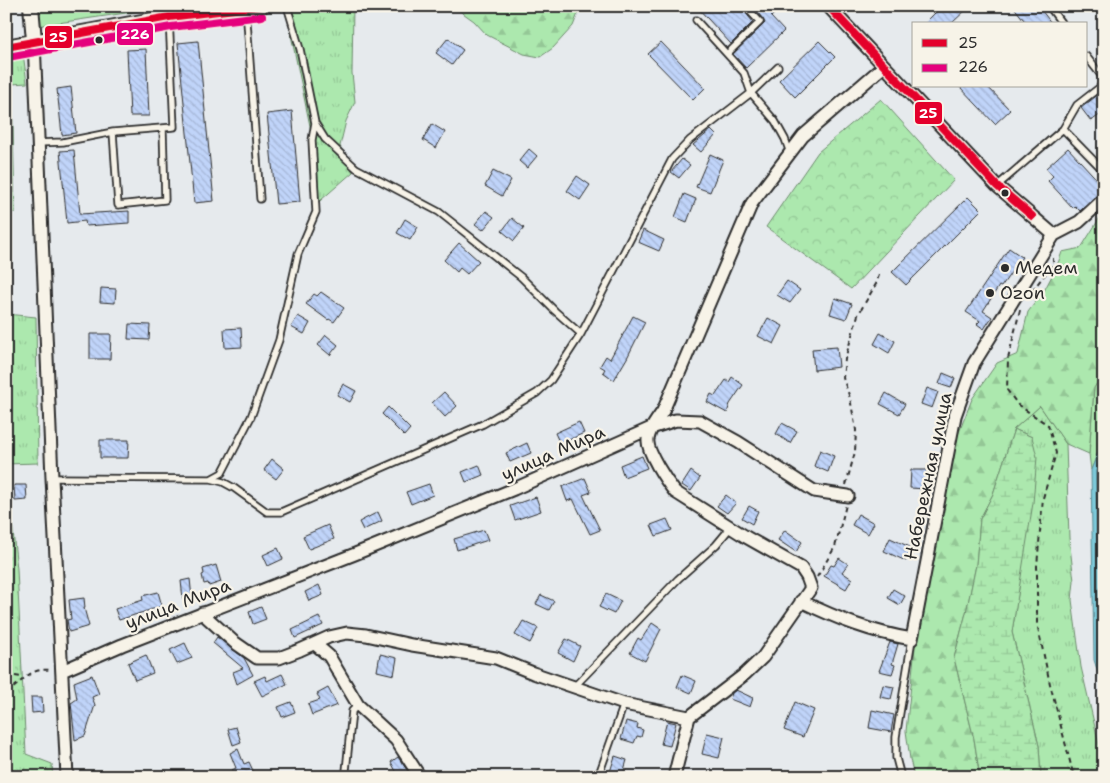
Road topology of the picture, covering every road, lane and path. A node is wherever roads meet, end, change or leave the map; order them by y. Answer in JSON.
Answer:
{"nodes":[{"id":1,"x":31,"y":6,"type":"edge"},
{"id":2,"x":261,"y":6,"type":"edge"},
{"id":3,"x":287,"y":6,"type":"edge"},
{"id":4,"x":745,"y":6,"type":"edge"},
{"id":5,"x":1048,"y":6,"type":"edge"},
{"id":6,"x":246,"y":8,"type":"junction"},
{"id":7,"x":836,"y":9,"type":"edge"},
{"id":8,"x":169,"y":17,"type":"junction"},
{"id":9,"x":696,"y":20,"type":"dead end"},
{"id":10,"x":1060,"y":22,"type":"edge"},
{"id":11,"x":34,"y":40,"type":"junction"},
{"id":12,"x":6,"y":46,"type":"edge"},
{"id":13,"x":727,"y":54,"type":"junction"},
{"id":14,"x":1088,"y":59,"type":"edge"},
{"id":15,"x":884,"y":66,"type":"junction"},
{"id":16,"x":778,"y":67,"type":"dead end"},
{"id":17,"x":1104,"y":79,"type":"edge"},
{"id":18,"x":1104,"y":84,"type":"edge"},
{"id":19,"x":751,"y":93,"type":"junction"},
{"id":20,"x":315,"y":123,"type":"junction"},
{"id":21,"x":163,"y":129,"type":"junction"},
{"id":22,"x":1063,"y":129,"type":"junction"},
{"id":23,"x":113,"y":132,"type":"junction"},
{"id":24,"x":37,"y":143,"type":"junction"},
{"id":25,"x":790,"y":153,"type":"junction"},
{"id":26,"x":1104,"y":171,"type":"edge"},
{"id":27,"x":997,"y":186,"type":"junction"},
{"id":28,"x":1104,"y":199,"type":"edge"},
{"id":29,"x":260,"y":200,"type":"dead end"},
{"id":30,"x":1054,"y":236,"type":"junction"},
{"id":31,"x":1053,"y":255,"type":"dead end"},
{"id":32,"x":879,"y":275,"type":"dead end"},
{"id":33,"x":1032,"y":292,"type":"dead end"},
{"id":34,"x":1022,"y":306,"type":"dead end"},
{"id":35,"x":582,"y":334,"type":"junction"},
{"id":36,"x":651,"y":428,"type":"junction"},
{"id":37,"x":52,"y":478,"type":"junction"},
{"id":38,"x":212,"y":479,"type":"junction"},
{"id":39,"x":848,"y":496,"type":"junction"},
{"id":40,"x":731,"y":527,"type":"junction"},
{"id":41,"x":811,"y":588,"type":"junction"},
{"id":42,"x":801,"y":601,"type":"junction"},
{"id":43,"x":202,"y":613,"type":"junction"},
{"id":44,"x":912,"y":639,"type":"junction"},
{"id":45,"x":315,"y":644,"type":"junction"},
{"id":46,"x":62,"y":671,"type":"junction"},
{"id":47,"x":6,"y":675,"type":"edge"},
{"id":48,"x":23,"y":678,"type":"junction"},
{"id":49,"x":574,"y":686,"type":"junction"},
{"id":50,"x":6,"y":693,"type":"edge"},
{"id":51,"x":624,"y":704,"type":"junction"},
{"id":52,"x":358,"y":705,"type":"junction"},
{"id":53,"x":689,"y":717,"type":"junction"},
{"id":54,"x":67,"y":777,"type":"edge"},
{"id":55,"x":344,"y":777,"type":"edge"},
{"id":56,"x":420,"y":777,"type":"edge"},
{"id":57,"x":598,"y":777,"type":"edge"},
{"id":58,"x":674,"y":777,"type":"edge"},
{"id":59,"x":902,"y":777,"type":"edge"},
{"id":60,"x":1074,"y":777,"type":"edge"}],
"edges":[{"from":1,"to":11,"type":"street"},
{"from":2,"to":6,"type":"street"},
{"from":3,"to":20,"type":"lane"},
{"from":4,"to":13,"type":"lane"},
{"from":5,"to":10,"type":"lane"},
{"from":6,"to":8,"type":"street"},
{"from":6,"to":29,"type":"lane"},
{"from":7,"to":15,"type":"street"},
{"from":8,"to":11,"type":"street"},
{"from":8,"to":21,"type":"lane"},
{"from":9,"to":13,"type":"lane"},
{"from":11,"to":12,"type":"street"},
{"from":11,"to":24,"type":"street"},
{"from":13,"to":19,"type":"lane"},
{"from":14,"to":17,"type":"lane"},
{"from":15,"to":25,"type":"street"},
{"from":15,"to":27,"type":"street"},
{"from":16,"to":19,"type":"lane"},
{"from":18,"to":22,"type":"lane"},
{"from":19,"to":25,"type":"lane"},
{"from":19,"to":35,"type":"lane"},
{"from":20,"to":35,"type":"lane"},
{"from":20,"to":38,"type":"lane"},
{"from":21,"to":23,"type":"lane"},
{"from":21,"to":23,"type":"lane"},
{"from":22,"to":26,"type":"lane"},
{"from":22,"to":27,"type":"lane"},
{"from":23,"to":24,"type":"lane"},
{"from":24,"to":37,"type":"street"},
{"from":25,"to":36,"type":"street"},
{"from":27,"to":30,"type":"street"},
{"from":28,"to":30,"type":"street","name":"Набережная улица"},
{"from":30,"to":44,"type":"street","name":"Набережная улица"},
{"from":31,"to":33,"type":"path"},
{"from":32,"to":39,"type":"path"},
{"from":34,"to":60,"type":"path"},
{"from":35,"to":38,"type":"lane"},
{"from":36,"to":39,"type":"street","name":"улица Мира"},
{"from":36,"to":40,"type":"street"},
{"from":36,"to":43,"type":"street","name":"улица Мира"},
{"from":37,"to":38,"type":"lane"},
{"from":37,"to":46,"type":"street"},
{"from":39,"to":41,"type":"path"},
{"from":40,"to":41,"type":"street"},
{"from":40,"to":49,"type":"lane"},
{"from":41,"to":42,"type":"street"},
{"from":42,"to":44,"type":"street"},
{"from":42,"to":53,"type":"street"},
{"from":43,"to":45,"type":"street"},
{"from":43,"to":46,"type":"street","name":"улица Мира"},
{"from":44,"to":59,"type":"lane","name":"Набережная улица"},
{"from":45,"to":49,"type":"street"},
{"from":45,"to":52,"type":"street"},
{"from":46,"to":48,"type":"path"},
{"from":46,"to":54,"type":"street"},
{"from":47,"to":48,"type":"path"},
{"from":48,"to":50,"type":"path"},
{"from":49,"to":51,"type":"street"},
{"from":51,"to":53,"type":"street"},
{"from":51,"to":57,"type":"lane"},
{"from":52,"to":55,"type":"lane"},
{"from":52,"to":56,"type":"street"},
{"from":53,"to":58,"type":"street"}]}
